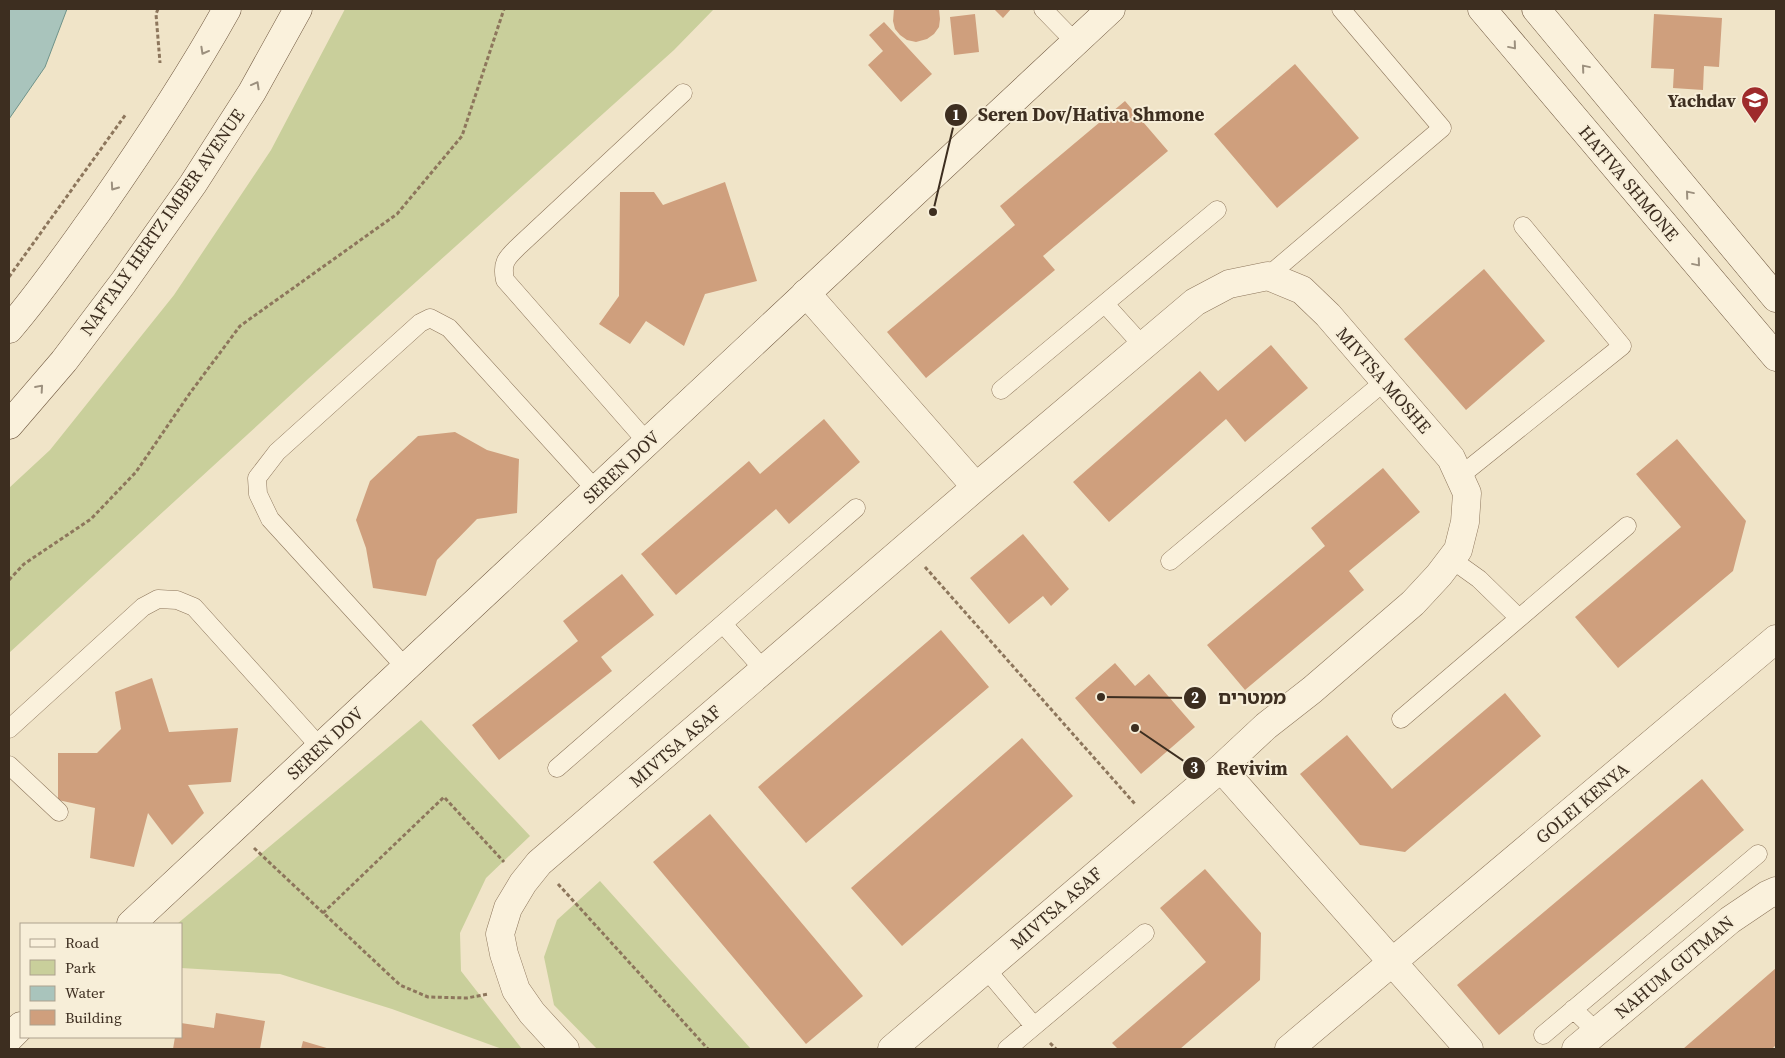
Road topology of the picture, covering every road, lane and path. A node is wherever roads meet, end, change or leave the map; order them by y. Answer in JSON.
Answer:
{"nodes":[{"id":1,"x":158,"y":9,"type":"edge"},
{"id":2,"x":227,"y":9,"type":"edge"},
{"id":3,"x":298,"y":9,"type":"edge"},
{"id":4,"x":504,"y":9,"type":"edge"},
{"id":5,"x":1044,"y":9,"type":"edge"},
{"id":6,"x":1111,"y":9,"type":"edge"},
{"id":7,"x":1341,"y":9,"type":"edge"},
{"id":8,"x":1482,"y":9,"type":"edge"},
{"id":9,"x":1536,"y":9,"type":"edge"},
{"id":10,"x":1075,"y":42,"type":"junction"},
{"id":11,"x":160,"y":66,"type":"dead end"},
{"id":12,"x":683,"y":93,"type":"dead end"},
{"id":13,"x":131,"y":107,"type":"dead end"},
{"id":14,"x":1217,"y":210,"type":"dead end"},
{"id":15,"x":1523,"y":226,"type":"dead end"},
{"id":16,"x":1268,"y":276,"type":"junction"},
{"id":17,"x":9,"y":277,"type":"edge"},
{"id":18,"x":806,"y":293,"type":"junction"},
{"id":19,"x":1776,"y":298,"type":"edge"},
{"id":20,"x":1105,"y":304,"type":"junction"},
{"id":21,"x":9,"y":329,"type":"edge"},
{"id":22,"x":1143,"y":346,"type":"junction"},
{"id":23,"x":1776,"y":357,"type":"edge"},
{"id":24,"x":1385,"y":381,"type":"junction"},
{"id":25,"x":1001,"y":390,"type":"dead end"},
{"id":26,"x":9,"y":425,"type":"edge"},
{"id":27,"x":647,"y":442,"type":"junction"},
{"id":28,"x":1460,"y":476,"type":"junction"},
{"id":29,"x":976,"y":486,"type":"junction"},
{"id":30,"x":596,"y":490,"type":"junction"},
{"id":31,"x":856,"y":508,"type":"dead end"},
{"id":32,"x":1627,"y":526,"type":"dead end"},
{"id":33,"x":906,"y":546,"type":"junction"},
{"id":34,"x":1451,"y":559,"type":"junction"},
{"id":35,"x":1170,"y":561,"type":"dead end"},
{"id":36,"x":9,"y":580,"type":"edge"},
{"id":37,"x":1519,"y":618,"type":"junction"},
{"id":38,"x":723,"y":624,"type":"junction"},
{"id":39,"x":1775,"y":641,"type":"edge"},
{"id":40,"x":406,"y":668,"type":"junction"},
{"id":41,"x":764,"y":670,"type":"junction"},
{"id":42,"x":1401,"y":719,"type":"dead end"},
{"id":43,"x":9,"y":729,"type":"edge"},
{"id":44,"x":320,"y":747,"type":"junction"},
{"id":45,"x":9,"y":765,"type":"edge"},
{"id":46,"x":557,"y":768,"type":"dead end"},
{"id":47,"x":1221,"y":768,"type":"junction"},
{"id":48,"x":59,"y":812,"type":"dead end"},
{"id":49,"x":1154,"y":825,"type":"junction"},
{"id":50,"x":233,"y":829,"type":"junction"},
{"id":51,"x":1758,"y":854,"type":"dead end"},
{"id":52,"x":531,"y":873,"type":"junction"},
{"id":53,"x":1776,"y":891,"type":"edge"},
{"id":54,"x":323,"y":913,"type":"junction"},
{"id":55,"x":131,"y":923,"type":"edge"},
{"id":56,"x":1145,"y":933,"type":"dead end"},
{"id":57,"x":1392,"y":963,"type":"junction"},
{"id":58,"x":986,"y":969,"type":"junction"},
{"id":59,"x":516,"y":990,"type":"junction"},
{"id":60,"x":1574,"y":1009,"type":"junction"},
{"id":61,"x":1034,"y":1026,"type":"junction"},
{"id":62,"x":20,"y":1027,"type":"edge"},
{"id":63,"x":1543,"y":1035,"type":"dead end"},
{"id":64,"x":9,"y":1038,"type":"edge"},
{"id":65,"x":1587,"y":1041,"type":"edge"},
{"id":66,"x":565,"y":1049,"type":"edge"},
{"id":67,"x":708,"y":1049,"type":"edge"},
{"id":68,"x":892,"y":1049,"type":"edge"},
{"id":69,"x":1007,"y":1049,"type":"edge"},
{"id":70,"x":1288,"y":1049,"type":"edge"},
{"id":71,"x":1469,"y":1049,"type":"edge"}],
"edges":[{"from":1,"to":11,"type":"path"},
{"from":2,"to":21,"type":"street","one_way":true},
{"from":26,"to":3,"type":"street","name":"NAFTALY HERTZ IMBER AVENUE","one_way":true},
{"from":4,"to":36,"type":"path"},
{"from":5,"to":10,"type":"lane"},
{"from":6,"to":10,"type":"street","name":"SEREN DOV"},
{"from":7,"to":16,"type":"lane"},
{"from":8,"to":23,"type":"street","name":"HATIVA SHMONE","one_way":true},
{"from":19,"to":9,"type":"street","one_way":true},
{"from":10,"to":18,"type":"street","name":"SEREN DOV"},
{"from":12,"to":27,"type":"lane"},
{"from":13,"to":17,"type":"path"},
{"from":14,"to":20,"type":"lane"},
{"from":15,"to":28,"type":"lane"},
{"from":16,"to":22,"type":"street"},
{"from":16,"to":24,"type":"street","name":"MIVTSA MOSHE"},
{"from":18,"to":27,"type":"street","name":"SEREN DOV"},
{"from":18,"to":29,"type":"street"},
{"from":20,"to":22,"type":"lane"},
{"from":20,"to":25,"type":"lane"},
{"from":22,"to":29,"type":"street"},
{"from":24,"to":28,"type":"street","name":"MIVTSA MOSHE"},
{"from":24,"to":35,"type":"lane"},
{"from":27,"to":30,"type":"street","name":"SEREN DOV"},
{"from":28,"to":34,"type":"street","name":"MIVTSA MOSHE"},
{"from":29,"to":33,"type":"street","name":"MIVTSA ASAF"},
{"from":30,"to":40,"type":"street","name":"SEREN DOV"},
{"from":30,"to":40,"type":"lane"},
{"from":31,"to":38,"type":"lane"},
{"from":32,"to":37,"type":"lane"},
{"from":33,"to":41,"type":"street","name":"MIVTSA ASAF"},
{"from":33,"to":49,"type":"path"},
{"from":34,"to":37,"type":"lane"},
{"from":34,"to":47,"type":"street","name":"MIVTSA MOSHE"},
{"from":37,"to":42,"type":"lane"},
{"from":38,"to":41,"type":"lane"},
{"from":38,"to":46,"type":"lane"},
{"from":39,"to":57,"type":"street","name":"GOLEI KENYA"},
{"from":40,"to":44,"type":"street","name":"SEREN DOV"},
{"from":41,"to":52,"type":"street","name":"MIVTSA ASAF"},
{"from":43,"to":44,"type":"lane"},
{"from":44,"to":50,"type":"street","name":"SEREN DOV"},
{"from":45,"to":48,"type":"lane"},
{"from":47,"to":49,"type":"street","name":"MIVTSA ASAF"},
{"from":47,"to":57,"type":"street"},
{"from":49,"to":58,"type":"street","name":"MIVTSA ASAF"},
{"from":50,"to":54,"type":"path"},
{"from":50,"to":55,"type":"street","name":"SEREN DOV"},
{"from":51,"to":60,"type":"lane"},
{"from":52,"to":54,"type":"path"},
{"from":52,"to":59,"type":"street","name":"MIVTSA ASAF"},
{"from":52,"to":67,"type":"path"},
{"from":53,"to":65,"type":"street","name":"NAHUM GUTMAN"},
{"from":54,"to":59,"type":"path"},
{"from":56,"to":61,"type":"lane"},
{"from":57,"to":70,"type":"street","name":"GOLEI KENYA"},
{"from":57,"to":71,"type":"street"},
{"from":58,"to":61,"type":"lane"},
{"from":58,"to":68,"type":"street","name":"MIVTSA ASAF"},
{"from":59,"to":66,"type":"street","name":"MIVTSA ASAF"},
{"from":60,"to":63,"type":"lane"},
{"from":60,"to":65,"type":"lane"},
{"from":61,"to":69,"type":"lane"},
{"from":62,"to":64,"type":"street"}]}
